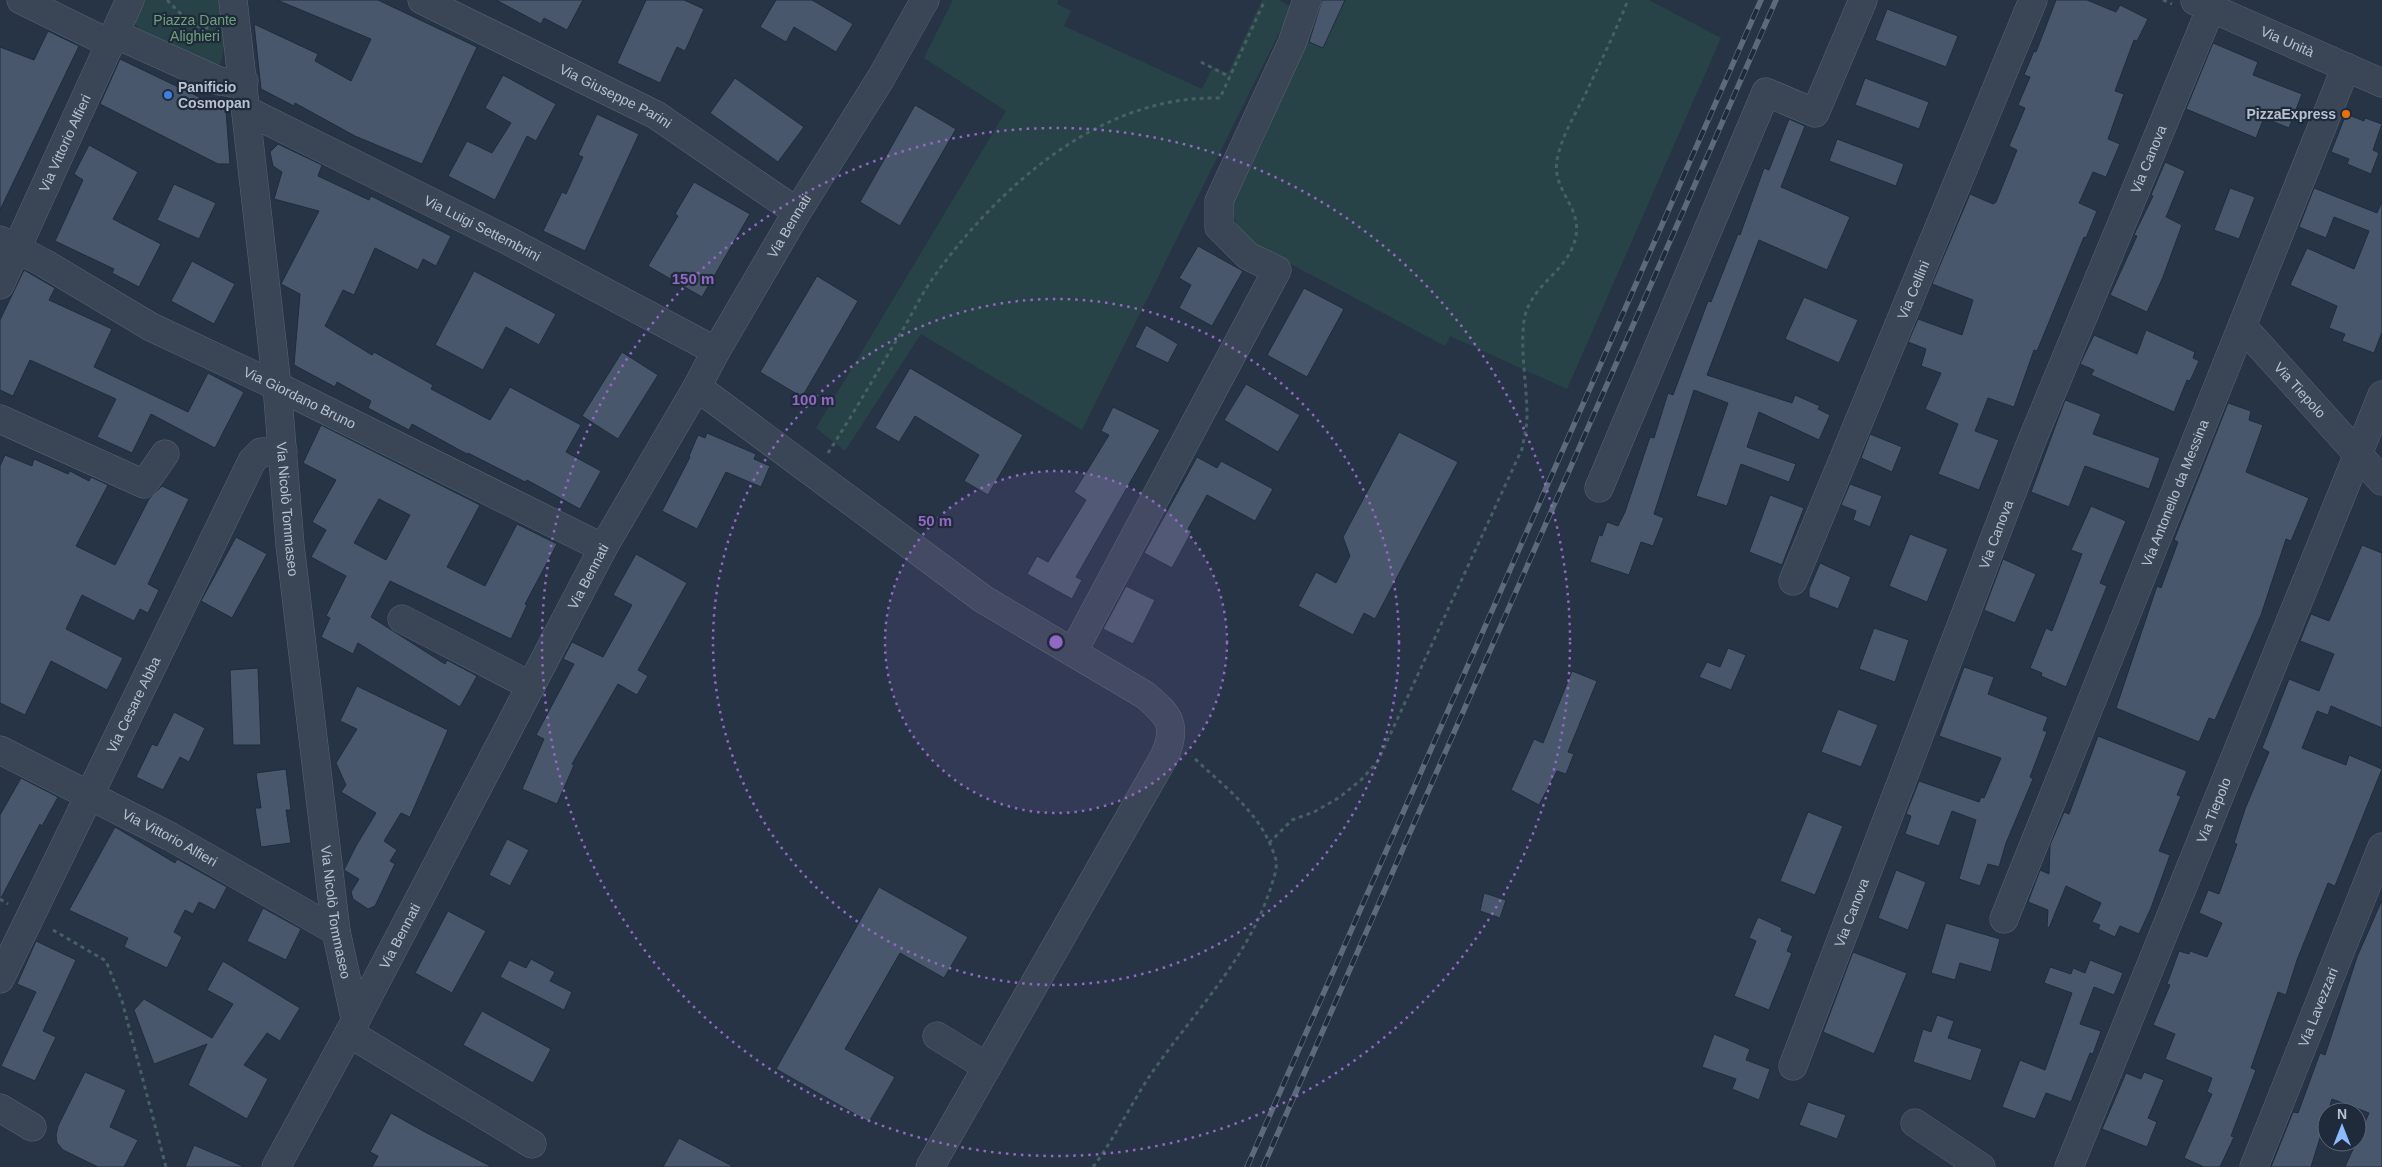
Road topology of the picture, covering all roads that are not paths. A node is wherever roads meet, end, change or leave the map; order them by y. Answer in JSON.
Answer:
{"nodes":[{"id":1,"x":21,"y":0,"type":"edge"},
{"id":2,"x":130,"y":0,"type":"edge"},
{"id":3,"x":233,"y":0,"type":"edge"},
{"id":4,"x":422,"y":0,"type":"edge"},
{"id":5,"x":925,"y":0,"type":"edge"},
{"id":6,"x":1307,"y":0,"type":"edge"},
{"id":7,"x":1863,"y":0,"type":"edge"},
{"id":8,"x":2033,"y":0,"type":"edge"},
{"id":9,"x":2202,"y":4,"type":"edge"},
{"id":10,"x":113,"y":39,"type":"junction"},
{"id":11,"x":2346,"y":67,"type":"junction"},
{"id":12,"x":244,"y":81,"type":"junction"},
{"id":13,"x":2382,"y":83,"type":"edge"},
{"id":14,"x":248,"y":111,"type":"junction"},
{"id":15,"x":797,"y":212,"type":"junction"},
{"id":16,"x":9,"y":245,"type":"edge"},
{"id":17,"x":0,"y":285,"type":"edge"},
{"id":18,"x":2243,"y":326,"type":"junction"},
{"id":19,"x":716,"y":351,"type":"junction"},
{"id":20,"x":277,"y":386,"type":"junction"},
{"id":21,"x":697,"y":388,"type":"junction"},
{"id":22,"x":2382,"y":395,"type":"edge"},
{"id":23,"x":0,"y":419,"type":"edge"},
{"id":24,"x":282,"y":452,"type":"junction"},
{"id":25,"x":165,"y":454,"type":"dead end"},
{"id":26,"x":2358,"y":454,"type":"junction"},
{"id":27,"x":2382,"y":481,"type":"edge"},
{"id":28,"x":1598,"y":488,"type":"dead end"},
{"id":29,"x":603,"y":548,"type":"junction"},
{"id":30,"x":1793,"y":581,"type":"dead end"},
{"id":31,"x":402,"y":618,"type":"dead end"},
{"id":32,"x":1073,"y":652,"type":"junction"},
{"id":33,"x":530,"y":686,"type":"junction"},
{"id":34,"x":0,"y":750,"type":"edge"},
{"id":35,"x":90,"y":797,"type":"junction"},
{"id":36,"x":2382,"y":847,"type":"edge"},
{"id":37,"x":2004,"y":919,"type":"dead end"},
{"id":38,"x":336,"y":931,"type":"junction"},
{"id":39,"x":0,"y":979,"type":"edge"},
{"id":40,"x":352,"y":1026,"type":"junction"},
{"id":41,"x":937,"y":1036,"type":"dead end"},
{"id":42,"x":1793,"y":1066,"type":"dead end"},
{"id":43,"x":987,"y":1067,"type":"junction"},
{"id":44,"x":0,"y":1108,"type":"edge"},
{"id":45,"x":1915,"y":1123,"type":"dead end"},
{"id":46,"x":32,"y":1127,"type":"dead end"},
{"id":47,"x":532,"y":1144,"type":"dead end"},
{"id":48,"x":276,"y":1167,"type":"edge"},
{"id":49,"x":930,"y":1167,"type":"edge"},
{"id":50,"x":1981,"y":1167,"type":"edge"},
{"id":51,"x":2069,"y":1167,"type":"edge"},
{"id":52,"x":2254,"y":1167,"type":"edge"}],
"edges":[{"from":1,"to":10,"type":"street"},
{"from":2,"to":10,"type":"street","name":"Via Vittorio Alfieri"},
{"from":3,"to":12,"type":"street","name":"Via Nicolò Tommaseo"},
{"from":4,"to":15,"type":"street","name":"Via Giuseppe Parini"},
{"from":5,"to":15,"type":"street","name":"Via Bennati"},
{"from":6,"to":32,"type":"street"},
{"from":7,"to":28,"type":"street"},
{"from":8,"to":30,"type":"street","name":"Via Cellini"},
{"from":9,"to":11,"type":"street","name":"Via Unità"},
{"from":9,"to":42,"type":"street","name":"Via Canova"},
{"from":10,"to":12,"type":"street"},
{"from":10,"to":16,"type":"street","name":"Via Vittorio Alfieri"},
{"from":11,"to":13,"type":"street","name":"Via Unità"},
{"from":11,"to":18,"type":"street","name":"Via Antonello da Messina"},
{"from":12,"to":14,"type":"street","name":"Via Nicolò Tommaseo"},
{"from":14,"to":19,"type":"street","name":"Via Luigi Settembrini"},
{"from":14,"to":20,"type":"street","name":"Via Nicolò Tommaseo"},
{"from":15,"to":19,"type":"street","name":"Via Bennati"},
{"from":16,"to":17,"type":"street","name":"Via Vittorio Alfieri"},
{"from":16,"to":20,"type":"street","name":"Via Giordano Bruno"},
{"from":18,"to":26,"type":"street","name":"Via Tiepolo"},
{"from":18,"to":37,"type":"street","name":"Via Antonello da Messina"},
{"from":19,"to":21,"type":"street","name":"Via Bennati"},
{"from":20,"to":24,"type":"street","name":"Via Nicolò Tommaseo"},
{"from":20,"to":29,"type":"street","name":"Via Giordano Bruno"},
{"from":21,"to":29,"type":"street","name":"Via Bennati"},
{"from":21,"to":32,"type":"street"},
{"from":22,"to":26,"type":"street","name":"Via Tiepolo"},
{"from":23,"to":25,"type":"street"},
{"from":24,"to":35,"type":"street","name":"Via Cesare Abba"},
{"from":24,"to":38,"type":"street","name":"Via Nicolò Tommaseo"},
{"from":26,"to":27,"type":"street"},
{"from":26,"to":51,"type":"street","name":"Via Tiepolo"},
{"from":29,"to":33,"type":"street","name":"Via Bennati"},
{"from":31,"to":33,"type":"street"},
{"from":32,"to":43,"type":"street"},
{"from":33,"to":40,"type":"street","name":"Via Bennati"},
{"from":34,"to":35,"type":"street","name":"Via Vittorio Alfieri"},
{"from":35,"to":38,"type":"street","name":"Via Vittorio Alfieri"},
{"from":35,"to":39,"type":"street","name":"Via Cesare Abba"},
{"from":36,"to":52,"type":"street","name":"Via Lavezzari"},
{"from":38,"to":40,"type":"street","name":"Via Nicolò Tommaseo"},
{"from":40,"to":47,"type":"street"},
{"from":40,"to":48,"type":"street","name":"Via Bennati"},
{"from":41,"to":43,"type":"street"},
{"from":43,"to":49,"type":"street"},
{"from":44,"to":46,"type":"street"},
{"from":45,"to":50,"type":"street"}]}
